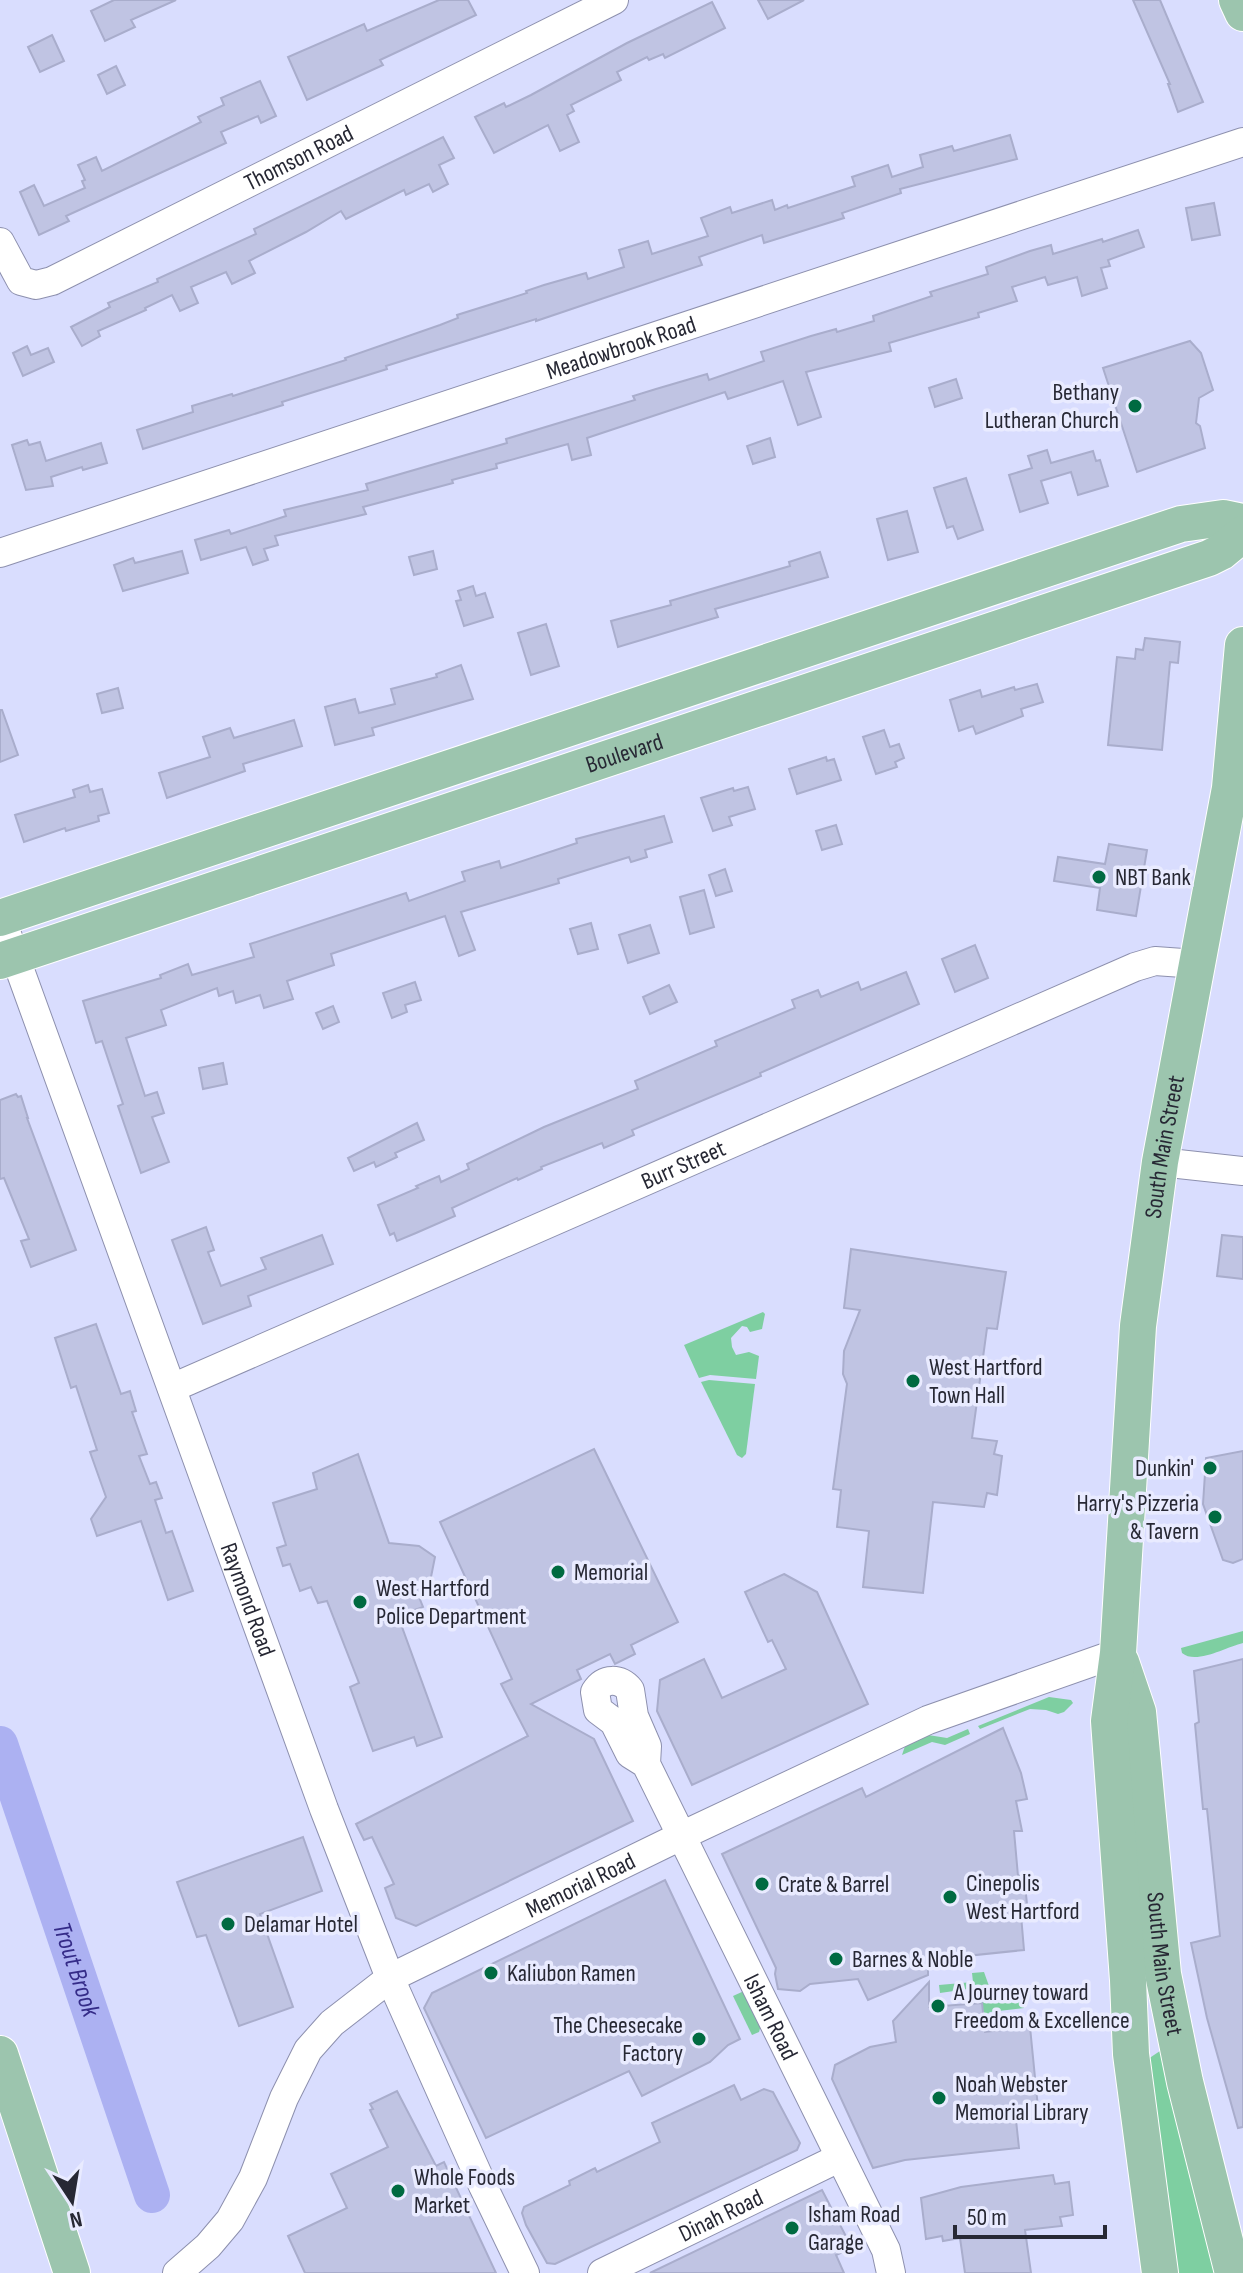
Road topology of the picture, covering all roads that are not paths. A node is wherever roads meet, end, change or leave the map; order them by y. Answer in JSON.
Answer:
{"nodes":[{"id":1,"x":614,"y":0,"type":"edge"},
{"id":2,"x":1237,"y":0,"type":"edge"},
{"id":3,"x":1243,"y":13,"type":"edge"},
{"id":4,"x":1243,"y":142,"type":"edge"},
{"id":5,"x":0,"y":242,"type":"edge"},
{"id":6,"x":1243,"y":522,"type":"edge"},
{"id":7,"x":1243,"y":534,"type":"edge"},
{"id":8,"x":0,"y":553,"type":"edge"},
{"id":9,"x":923,"y":609,"type":"junction"},
{"id":10,"x":1243,"y":645,"type":"edge"},
{"id":11,"x":936,"y":650,"type":"junction"},
{"id":12,"x":622,"y":710,"type":"junction"},
{"id":13,"x":634,"y":750,"type":"junction"},
{"id":14,"x":322,"y":810,"type":"junction"},
{"id":15,"x":1233,"y":824,"type":"edge"},
{"id":16,"x":335,"y":850,"type":"junction"},
{"id":17,"x":0,"y":917,"type":"edge"},
{"id":18,"x":8,"y":958,"type":"edge"},
{"id":19,"x":1197,"y":964,"type":"junction"},
{"id":20,"x":1160,"y":1162,"type":"junction"},
{"id":21,"x":1243,"y":1171,"type":"edge"},
{"id":22,"x":172,"y":1388,"type":"junction"},
{"id":23,"x":1118,"y":1653,"type":"junction"},
{"id":24,"x":646,"y":1764,"type":"dead end"},
{"id":25,"x":681,"y":1836,"type":"junction"},
{"id":26,"x":390,"y":1978,"type":"junction"},
{"id":27,"x":0,"y":2054,"type":"edge"},
{"id":28,"x":839,"y":2158,"type":"junction"},
{"id":29,"x":72,"y":2273,"type":"edge"},
{"id":30,"x":177,"y":2273,"type":"edge"},
{"id":31,"x":525,"y":2273,"type":"edge"},
{"id":32,"x":602,"y":2273,"type":"edge"},
{"id":33,"x":891,"y":2273,"type":"edge"},
{"id":34,"x":1160,"y":2273,"type":"edge"},
{"id":35,"x":1233,"y":2273,"type":"edge"}],
"edges":[{"from":1,"to":5,"type":"street","name":"Thomson Road"},
{"from":2,"to":3,"type":"main road"},
{"from":4,"to":8,"type":"street","name":"Meadowbrook Road"},
{"from":6,"to":9,"type":"main road","name":"Boulevard"},
{"from":7,"to":11,"type":"main road","name":"Boulevard"},
{"from":9,"to":11,"type":"main road"},
{"from":9,"to":12,"type":"main road","name":"Boulevard"},
{"from":10,"to":15,"type":"main road","name":"South Main Street"},
{"from":11,"to":13,"type":"main road","name":"Boulevard"},
{"from":12,"to":13,"type":"main road"},
{"from":12,"to":14,"type":"main road","name":"Boulevard"},
{"from":13,"to":16,"type":"main road","name":"Boulevard"},
{"from":14,"to":16,"type":"main road"},
{"from":14,"to":17,"type":"main road","name":"Boulevard"},
{"from":15,"to":19,"type":"main road","name":"South Main Street"},
{"from":16,"to":18,"type":"main road","name":"Boulevard"},
{"from":17,"to":18,"type":"street","name":"Raymond Road"},
{"from":18,"to":22,"type":"street","name":"Raymond Road"},
{"from":19,"to":20,"type":"main road","name":"South Main Street"},
{"from":19,"to":22,"type":"street","name":"Burr Street"},
{"from":20,"to":21,"type":"street"},
{"from":20,"to":23,"type":"main road","name":"South Main Street"},
{"from":22,"to":26,"type":"street","name":"Raymond Road"},
{"from":23,"to":25,"type":"street","name":"Memorial Road"},
{"from":23,"to":34,"type":"main road","name":"South Main Street"},
{"from":23,"to":35,"type":"main road","name":"South Main Street"},
{"from":24,"to":25,"type":"street","name":"Isham Road"},
{"from":25,"to":26,"type":"street","name":"Memorial Road"},
{"from":25,"to":28,"type":"street","name":"Isham Road"},
{"from":26,"to":30,"type":"street","name":"Memorial Road"},
{"from":26,"to":31,"type":"street","name":"Raymond Road"},
{"from":27,"to":29,"type":"main road"},
{"from":28,"to":32,"type":"street","name":"Dinah Road"},
{"from":28,"to":33,"type":"street","name":"Isham Road"}]}
